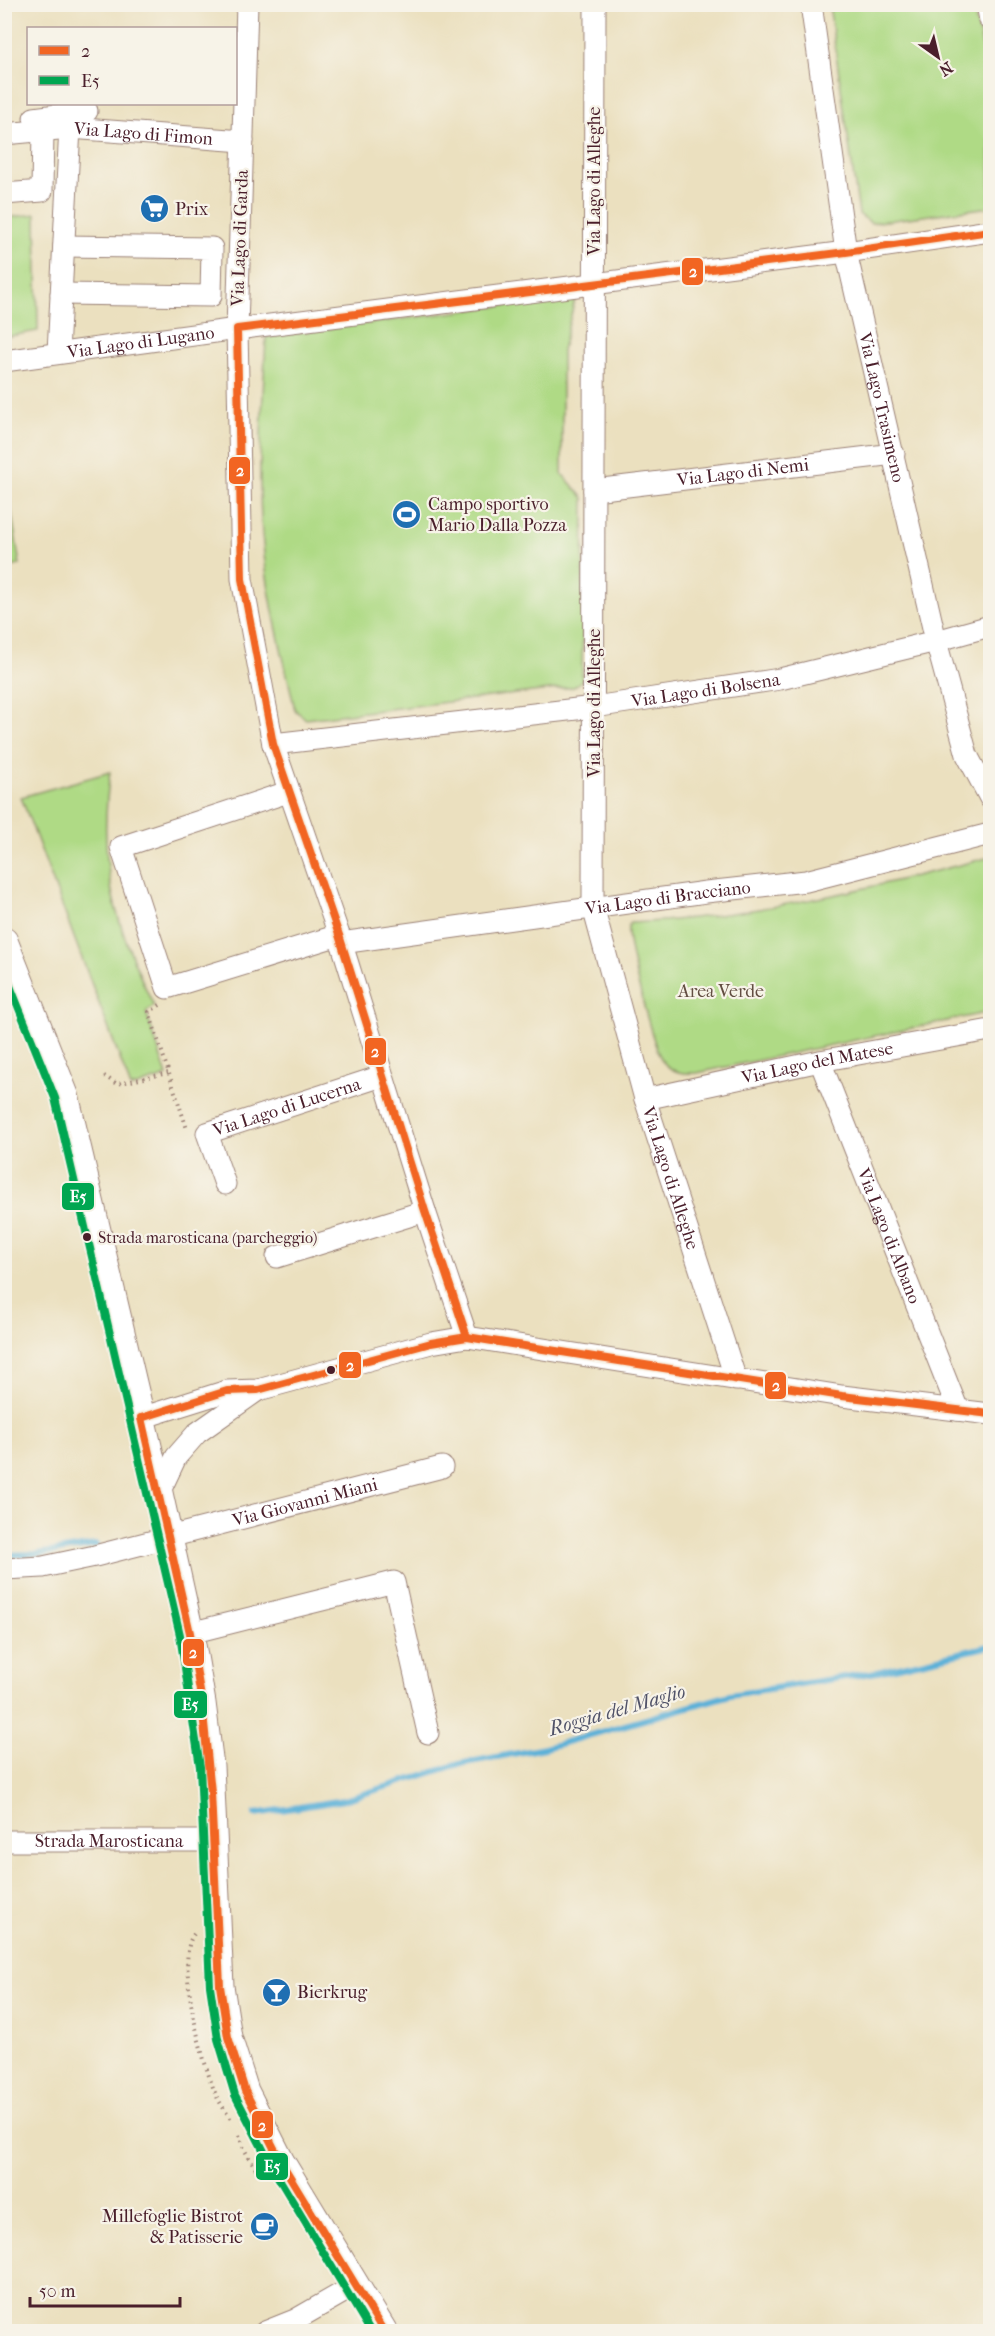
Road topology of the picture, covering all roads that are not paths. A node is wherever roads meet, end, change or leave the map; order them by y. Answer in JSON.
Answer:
{"nodes":[{"id":1,"x":247,"y":4,"type":"edge"},
{"id":2,"x":595,"y":4,"type":"edge"},
{"id":3,"x":811,"y":4,"type":"edge"},
{"id":4,"x":987,"y":4,"type":"edge"},
{"id":5,"x":990,"y":20,"type":"edge"},
{"id":6,"x":87,"y":111,"type":"dead end"},
{"id":7,"x":4,"y":122,"type":"edge"},
{"id":8,"x":70,"y":128,"type":"junction"},
{"id":9,"x":43,"y":130,"type":"junction"},
{"id":10,"x":4,"y":134,"type":"edge"},
{"id":11,"x":243,"y":141,"type":"junction"},
{"id":12,"x":4,"y":194,"type":"edge"},
{"id":13,"x":990,"y":231,"type":"edge"},
{"id":14,"x":64,"y":246,"type":"junction"},
{"id":15,"x":846,"y":252,"type":"junction"},
{"id":16,"x":593,"y":283,"type":"junction"},
{"id":17,"x":61,"y":294,"type":"junction"},
{"id":18,"x":237,"y":329,"type":"junction"},
{"id":19,"x":58,"y":352,"type":"junction"},
{"id":20,"x":4,"y":361,"type":"edge"},
{"id":21,"x":894,"y":454,"type":"junction"},
{"id":22,"x":594,"y":490,"type":"junction"},
{"id":23,"x":990,"y":626,"type":"edge"},
{"id":24,"x":936,"y":641,"type":"junction"},
{"id":25,"x":594,"y":708,"type":"junction"},
{"id":26,"x":273,"y":744,"type":"junction"},
{"id":27,"x":288,"y":792,"type":"junction"},
{"id":28,"x":990,"y":798,"type":"edge"},
{"id":29,"x":990,"y":834,"type":"edge"},
{"id":30,"x":593,"y":907,"type":"junction"},
{"id":31,"x":340,"y":939,"type":"junction"},
{"id":32,"x":4,"y":941,"type":"edge"},
{"id":33,"x":989,"y":1033,"type":"edge"},
{"id":34,"x":820,"y":1061,"type":"junction"},
{"id":35,"x":382,"y":1076,"type":"junction"},
{"id":36,"x":645,"y":1099,"type":"junction"},
{"id":37,"x":225,"y":1184,"type":"dead end"},
{"id":38,"x":425,"y":1211,"type":"junction"},
{"id":39,"x":277,"y":1257,"type":"dead end"},
{"id":40,"x":467,"y":1337,"type":"junction"},
{"id":41,"x":736,"y":1380,"type":"junction"},
{"id":42,"x":258,"y":1390,"type":"junction"},
{"id":43,"x":958,"y":1410,"type":"junction"},
{"id":44,"x":990,"y":1414,"type":"edge"},
{"id":45,"x":141,"y":1418,"type":"junction"},
{"id":46,"x":442,"y":1467,"type":"dead end"},
{"id":47,"x":159,"y":1493,"type":"junction"},
{"id":48,"x":169,"y":1539,"type":"junction"},
{"id":49,"x":4,"y":1569,"type":"edge"},
{"id":50,"x":190,"y":1633,"type":"junction"},
{"id":51,"x":428,"y":1733,"type":"dead end"},
{"id":52,"x":4,"y":1841,"type":"edge"},
{"id":53,"x":213,"y":1841,"type":"junction"},
{"id":54,"x":356,"y":2285,"type":"junction"},
{"id":55,"x":265,"y":2331,"type":"edge"},
{"id":56,"x":384,"y":2331,"type":"edge"}],
"edges":[{"from":1,"to":11,"type":"street","name":"Via Lago di Garda"},
{"from":2,"to":16,"type":"street","name":"Via Lago di Alleghe"},
{"from":3,"to":15,"type":"street","name":"Via Lago Trasimeno"},
{"from":4,"to":5,"type":"street"},
{"from":6,"to":7,"type":"street"},
{"from":8,"to":9,"type":"street","name":"Via Lago di Fimon"},
{"from":8,"to":11,"type":"street","name":"Via Lago di Fimon"},
{"from":8,"to":14,"type":"street"},
{"from":9,"to":10,"type":"street","name":"Via Lago di Fimon"},
{"from":9,"to":12,"type":"street"},
{"from":11,"to":18,"type":"street","name":"Via Lago di Garda"},
{"from":13,"to":15,"type":"street","name":"Via Lago di Lugano"},
{"from":14,"to":17,"type":"street"},
{"from":14,"to":17,"type":"street"},
{"from":15,"to":16,"type":"street","name":"Via Lago di Lugano"},
{"from":15,"to":21,"type":"street","name":"Via Lago Trasimeno"},
{"from":16,"to":18,"type":"street","name":"Via Lago di Lugano"},
{"from":16,"to":22,"type":"street","name":"Via Lago di Alleghe"},
{"from":17,"to":19,"type":"street"},
{"from":18,"to":19,"type":"street","name":"Via Lago di Lugano"},
{"from":18,"to":26,"type":"street","name":"Via Lago di Garda"},
{"from":19,"to":20,"type":"street","name":"Via Lago di Lugano"},
{"from":21,"to":22,"type":"street","name":"Via Lago di Nemi"},
{"from":21,"to":24,"type":"street","name":"Via Lago Trasimeno"},
{"from":22,"to":25,"type":"street","name":"Via Lago di Alleghe"},
{"from":23,"to":24,"type":"street","name":"Via Lago di Bolsena"},
{"from":24,"to":25,"type":"street","name":"Via Lago di Bolsena"},
{"from":24,"to":28,"type":"street","name":"Via Lago Trasimeno"},
{"from":25,"to":26,"type":"street","name":"Via Lago di Bolsena"},
{"from":25,"to":30,"type":"street","name":"Via Lago di Alleghe"},
{"from":26,"to":27,"type":"street","name":"Via Lago di Garda"},
{"from":27,"to":31,"type":"street","name":"Via Lago di Garda"},
{"from":27,"to":31,"type":"street","name":"Via Lago di Bracciano"},
{"from":29,"to":30,"type":"street","name":"Via Lago di Bracciano"},
{"from":30,"to":31,"type":"street","name":"Via Lago di Bracciano"},
{"from":30,"to":36,"type":"street","name":"Via Lago di Alleghe"},
{"from":31,"to":35,"type":"street","name":"Via Lago di Garda"},
{"from":32,"to":45,"type":"main road"},
{"from":33,"to":34,"type":"street","name":"Via Lago del Matese"},
{"from":34,"to":36,"type":"street","name":"Via Lago del Matese"},
{"from":34,"to":43,"type":"street","name":"Via Lago di Albano"},
{"from":35,"to":37,"type":"street","name":"Via Lago di Lucerna"},
{"from":35,"to":38,"type":"street","name":"Via Lago di Garda"},
{"from":36,"to":41,"type":"street","name":"Via Lago di Alleghe"},
{"from":38,"to":39,"type":"street"},
{"from":38,"to":40,"type":"street","name":"Via Lago di Garda"},
{"from":40,"to":41,"type":"street"},
{"from":40,"to":42,"type":"street"},
{"from":41,"to":43,"type":"street"},
{"from":42,"to":45,"type":"street"},
{"from":42,"to":47,"type":"street"},
{"from":43,"to":44,"type":"street"},
{"from":45,"to":47,"type":"main road"},
{"from":46,"to":48,"type":"street","name":"Via Giovanni Miani"},
{"from":47,"to":48,"type":"main road"},
{"from":48,"to":49,"type":"street","name":"Via Giovanni Miani"},
{"from":48,"to":50,"type":"main road"},
{"from":50,"to":51,"type":"street"},
{"from":50,"to":53,"type":"main road"},
{"from":52,"to":53,"type":"street","name":"Strada Marosticana"},
{"from":53,"to":54,"type":"main road"},
{"from":54,"to":55,"type":"street"},
{"from":54,"to":56,"type":"main road"}]}
